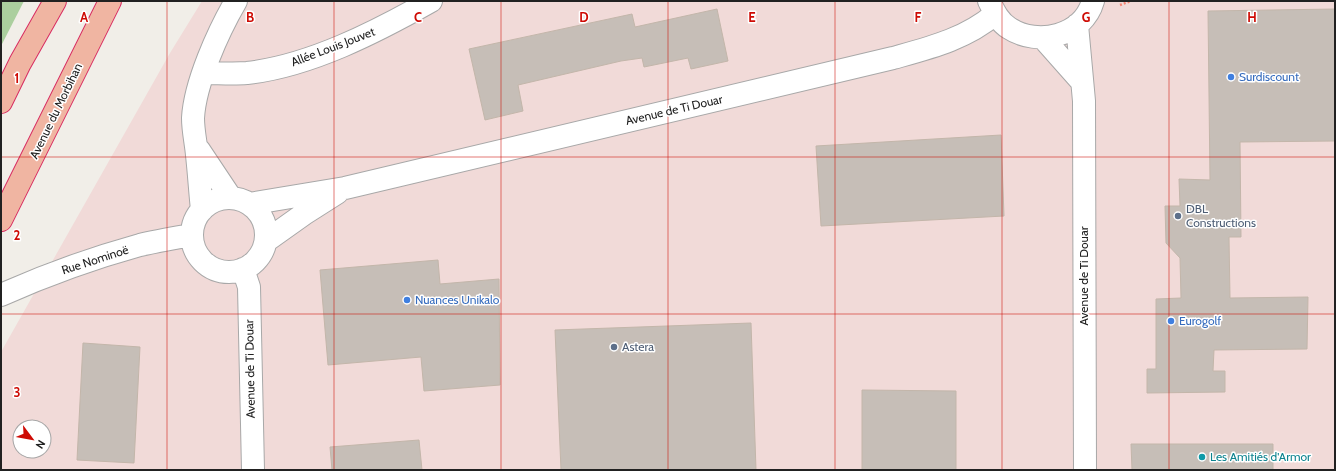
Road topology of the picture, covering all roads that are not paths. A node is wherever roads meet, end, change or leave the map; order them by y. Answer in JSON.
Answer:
{"nodes":[{"id":1,"x":55,"y":1,"type":"edge"},
{"id":2,"x":110,"y":1,"type":"edge"},
{"id":3,"x":236,"y":1,"type":"edge"},
{"id":4,"x":431,"y":1,"type":"edge"},
{"id":5,"x":1093,"y":1,"type":"edge"},
{"id":6,"x":992,"y":7,"type":"edge"},
{"id":7,"x":1077,"y":25,"type":"junction"},
{"id":8,"x":1043,"y":38,"type":"junction"},
{"id":9,"x":204,"y":73,"type":"junction"},
{"id":10,"x":1082,"y":82,"type":"junction"},
{"id":11,"x":1,"y":102,"type":"edge"},
{"id":12,"x":196,"y":146,"type":"junction"},
{"id":13,"x":345,"y":188,"type":"junction"},
{"id":14,"x":240,"y":201,"type":"junction"},
{"id":15,"x":202,"y":210,"type":"junction"},
{"id":16,"x":1,"y":220,"type":"edge"},
{"id":17,"x":192,"y":235,"type":"junction"},
{"id":18,"x":266,"y":242,"type":"junction"},
{"id":19,"x":243,"y":269,"type":"junction"},
{"id":20,"x":1,"y":295,"type":"edge"},
{"id":21,"x":253,"y":470,"type":"edge"},
{"id":22,"x":1085,"y":470,"type":"edge"}],
"edges":[{"from":1,"to":11,"type":"highway"},
{"from":2,"to":16,"type":"highway","name":"Avenue du Morbihan"},
{"from":3,"to":9,"type":"street"},
{"from":4,"to":9,"type":"street","name":"Allée Louis Jouvet"},
{"from":5,"to":7,"type":"street"},
{"from":6,"to":8,"type":"street"},
{"from":6,"to":13,"type":"street","name":"Avenue de Ti Douar"},
{"from":7,"to":8,"type":"street"},
{"from":7,"to":10,"type":"street","name":"Avenue de Ti Douar"},
{"from":8,"to":10,"type":"street"},
{"from":9,"to":12,"type":"street"},
{"from":10,"to":22,"type":"street","name":"Avenue de Ti Douar"},
{"from":12,"to":14,"type":"street"},
{"from":12,"to":15,"type":"street"},
{"from":13,"to":14,"type":"street","name":"Avenue de Ti Douar"},
{"from":13,"to":18,"type":"street","name":"Avenue de Ti Douar"},
{"from":14,"to":15,"type":"street"},
{"from":14,"to":18,"type":"street"},
{"from":15,"to":17,"type":"street"},
{"from":17,"to":19,"type":"street"},
{"from":17,"to":20,"type":"street","name":"Rue Nominoë"},
{"from":18,"to":19,"type":"street"},
{"from":19,"to":21,"type":"street","name":"Avenue de Ti Douar"}]}
